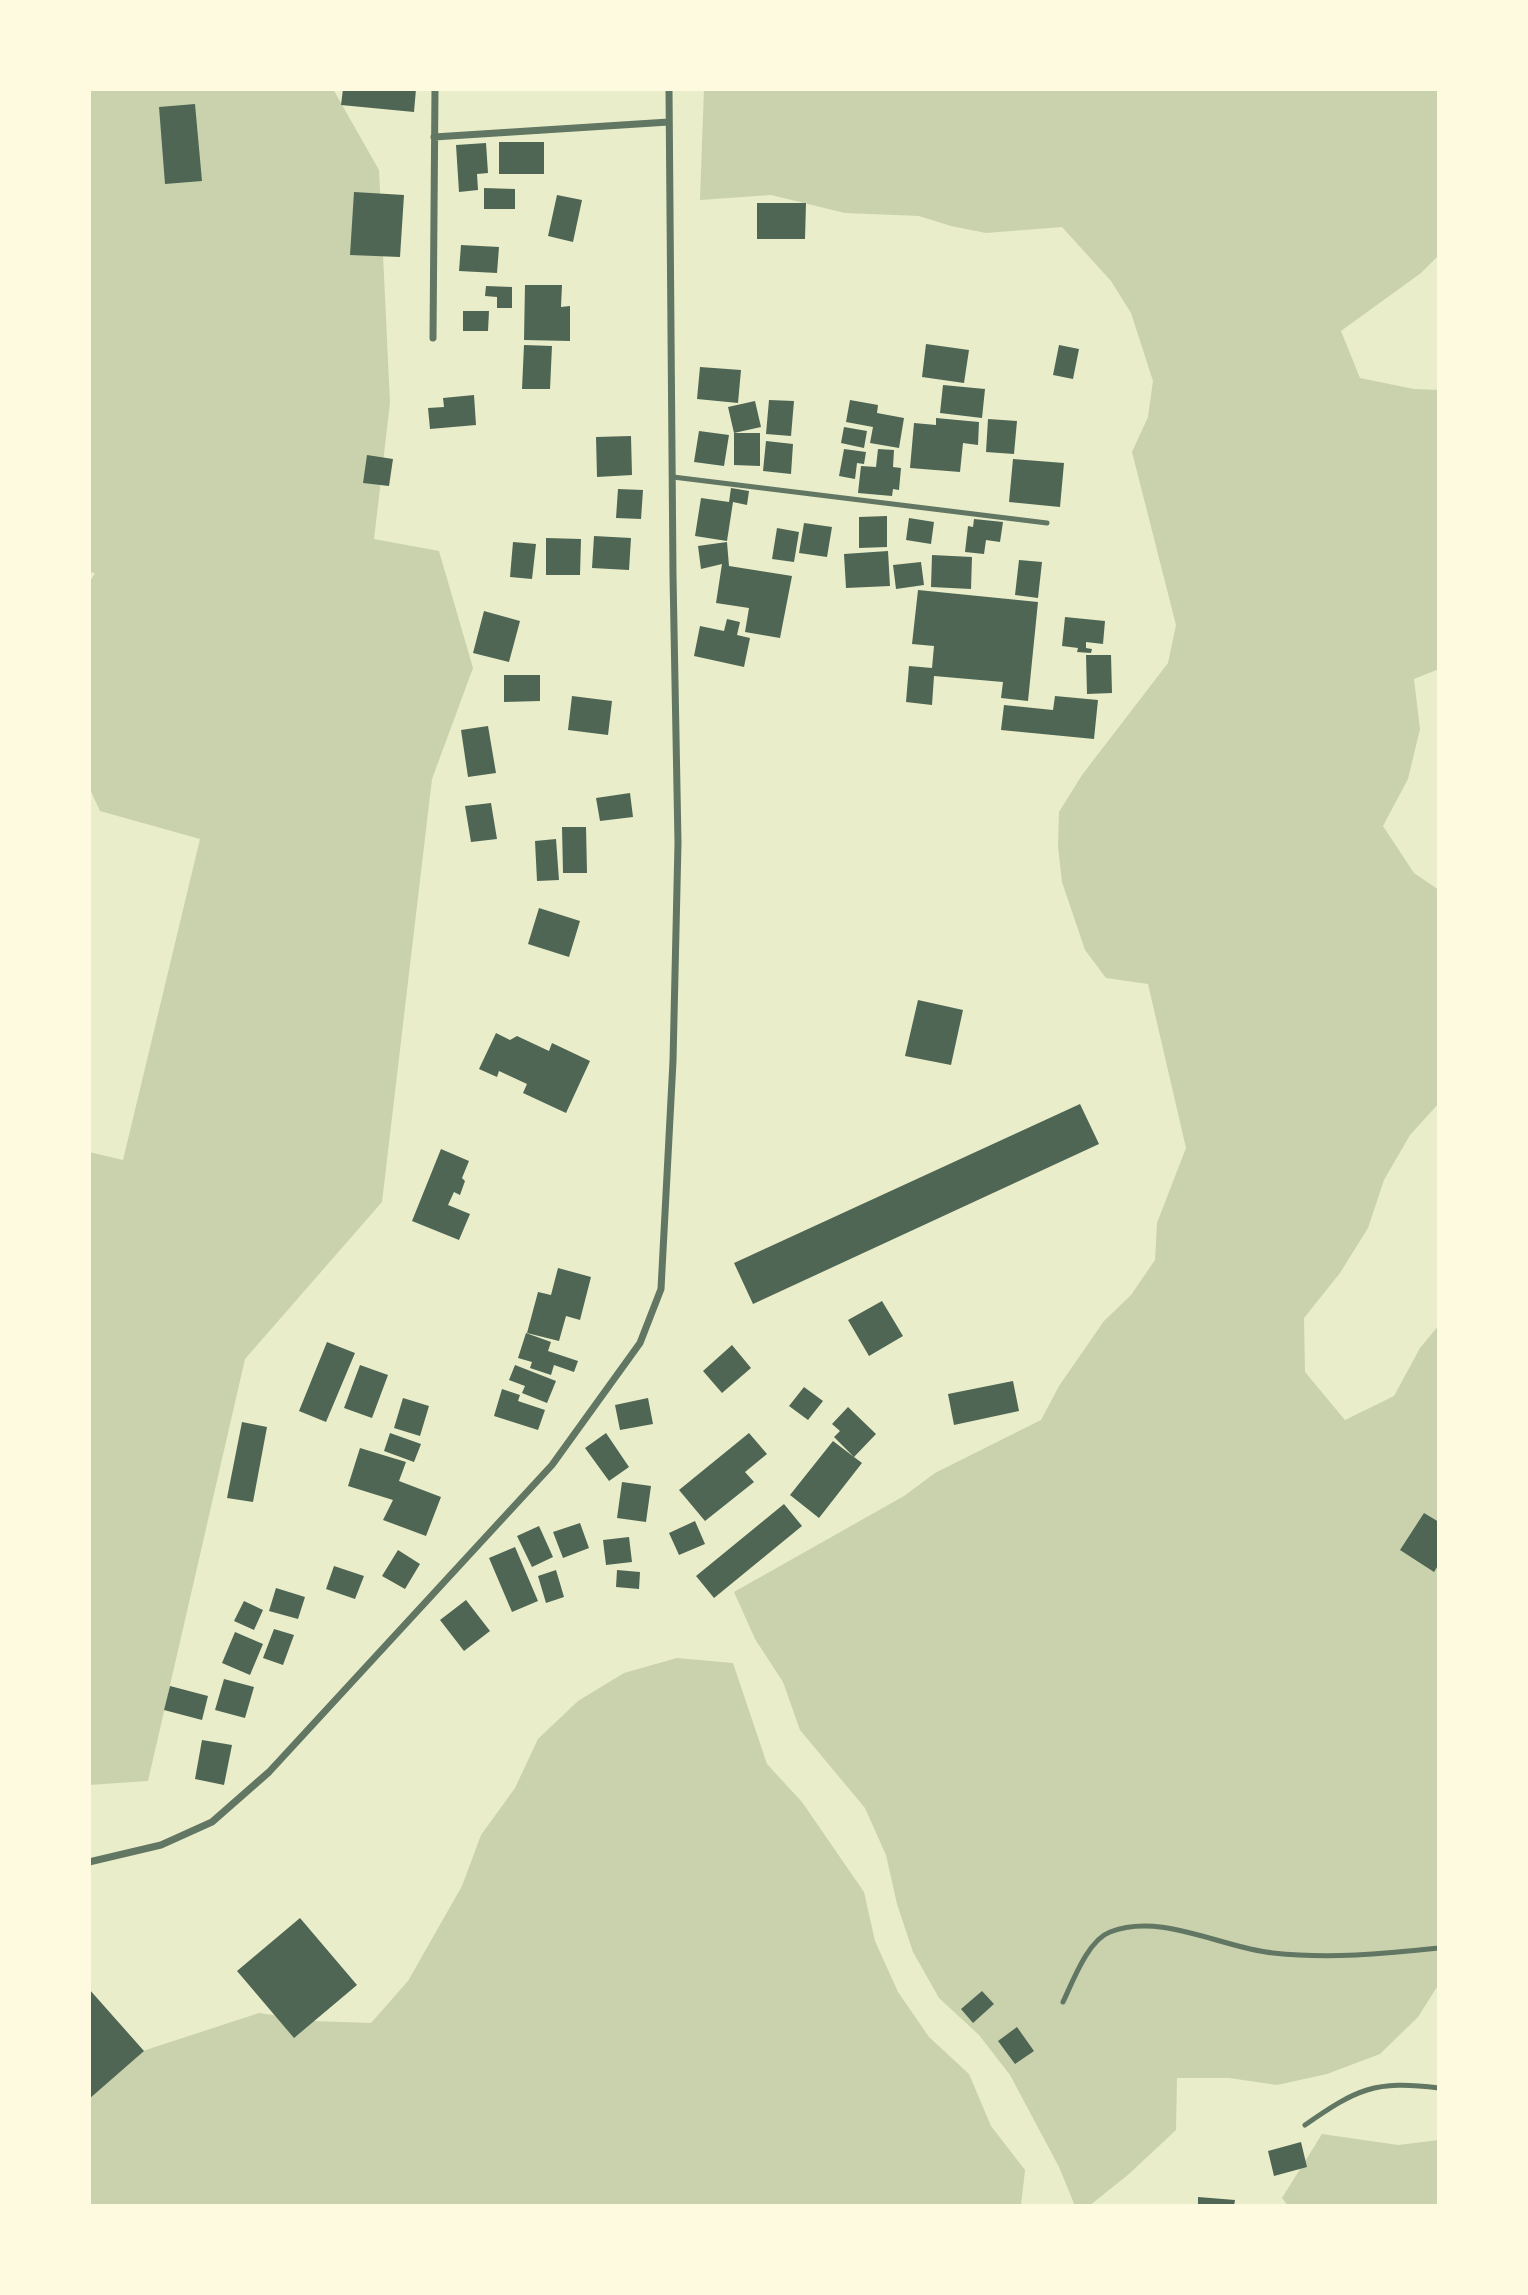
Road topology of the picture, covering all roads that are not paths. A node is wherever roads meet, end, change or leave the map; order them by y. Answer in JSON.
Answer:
{"nodes":[{"id":1,"x":435,"y":89,"type":"edge"},
{"id":2,"x":669,"y":89,"type":"edge"},
{"id":3,"x":669,"y":122,"type":"junction"},
{"id":4,"x":434,"y":137,"type":"junction"},
{"id":5,"x":433,"y":338,"type":"dead end"},
{"id":6,"x":673,"y":477,"type":"junction"},
{"id":7,"x":1047,"y":523,"type":"dead end"},
{"id":8,"x":89,"y":1861,"type":"edge"},
{"id":9,"x":1439,"y":1948,"type":"edge"},
{"id":10,"x":1063,"y":2002,"type":"dead end"},
{"id":11,"x":1439,"y":2088,"type":"edge"},
{"id":12,"x":1305,"y":2125,"type":"dead end"}],
"edges":[{"from":1,"to":4,"type":"street"},
{"from":2,"to":3,"type":"street"},
{"from":3,"to":4,"type":"street"},
{"from":3,"to":6,"type":"street"},
{"from":4,"to":5,"type":"street"},
{"from":6,"to":7,"type":"lane"},
{"from":6,"to":8,"type":"street"},
{"from":9,"to":10,"type":"lane"},
{"from":11,"to":12,"type":"lane"}]}
